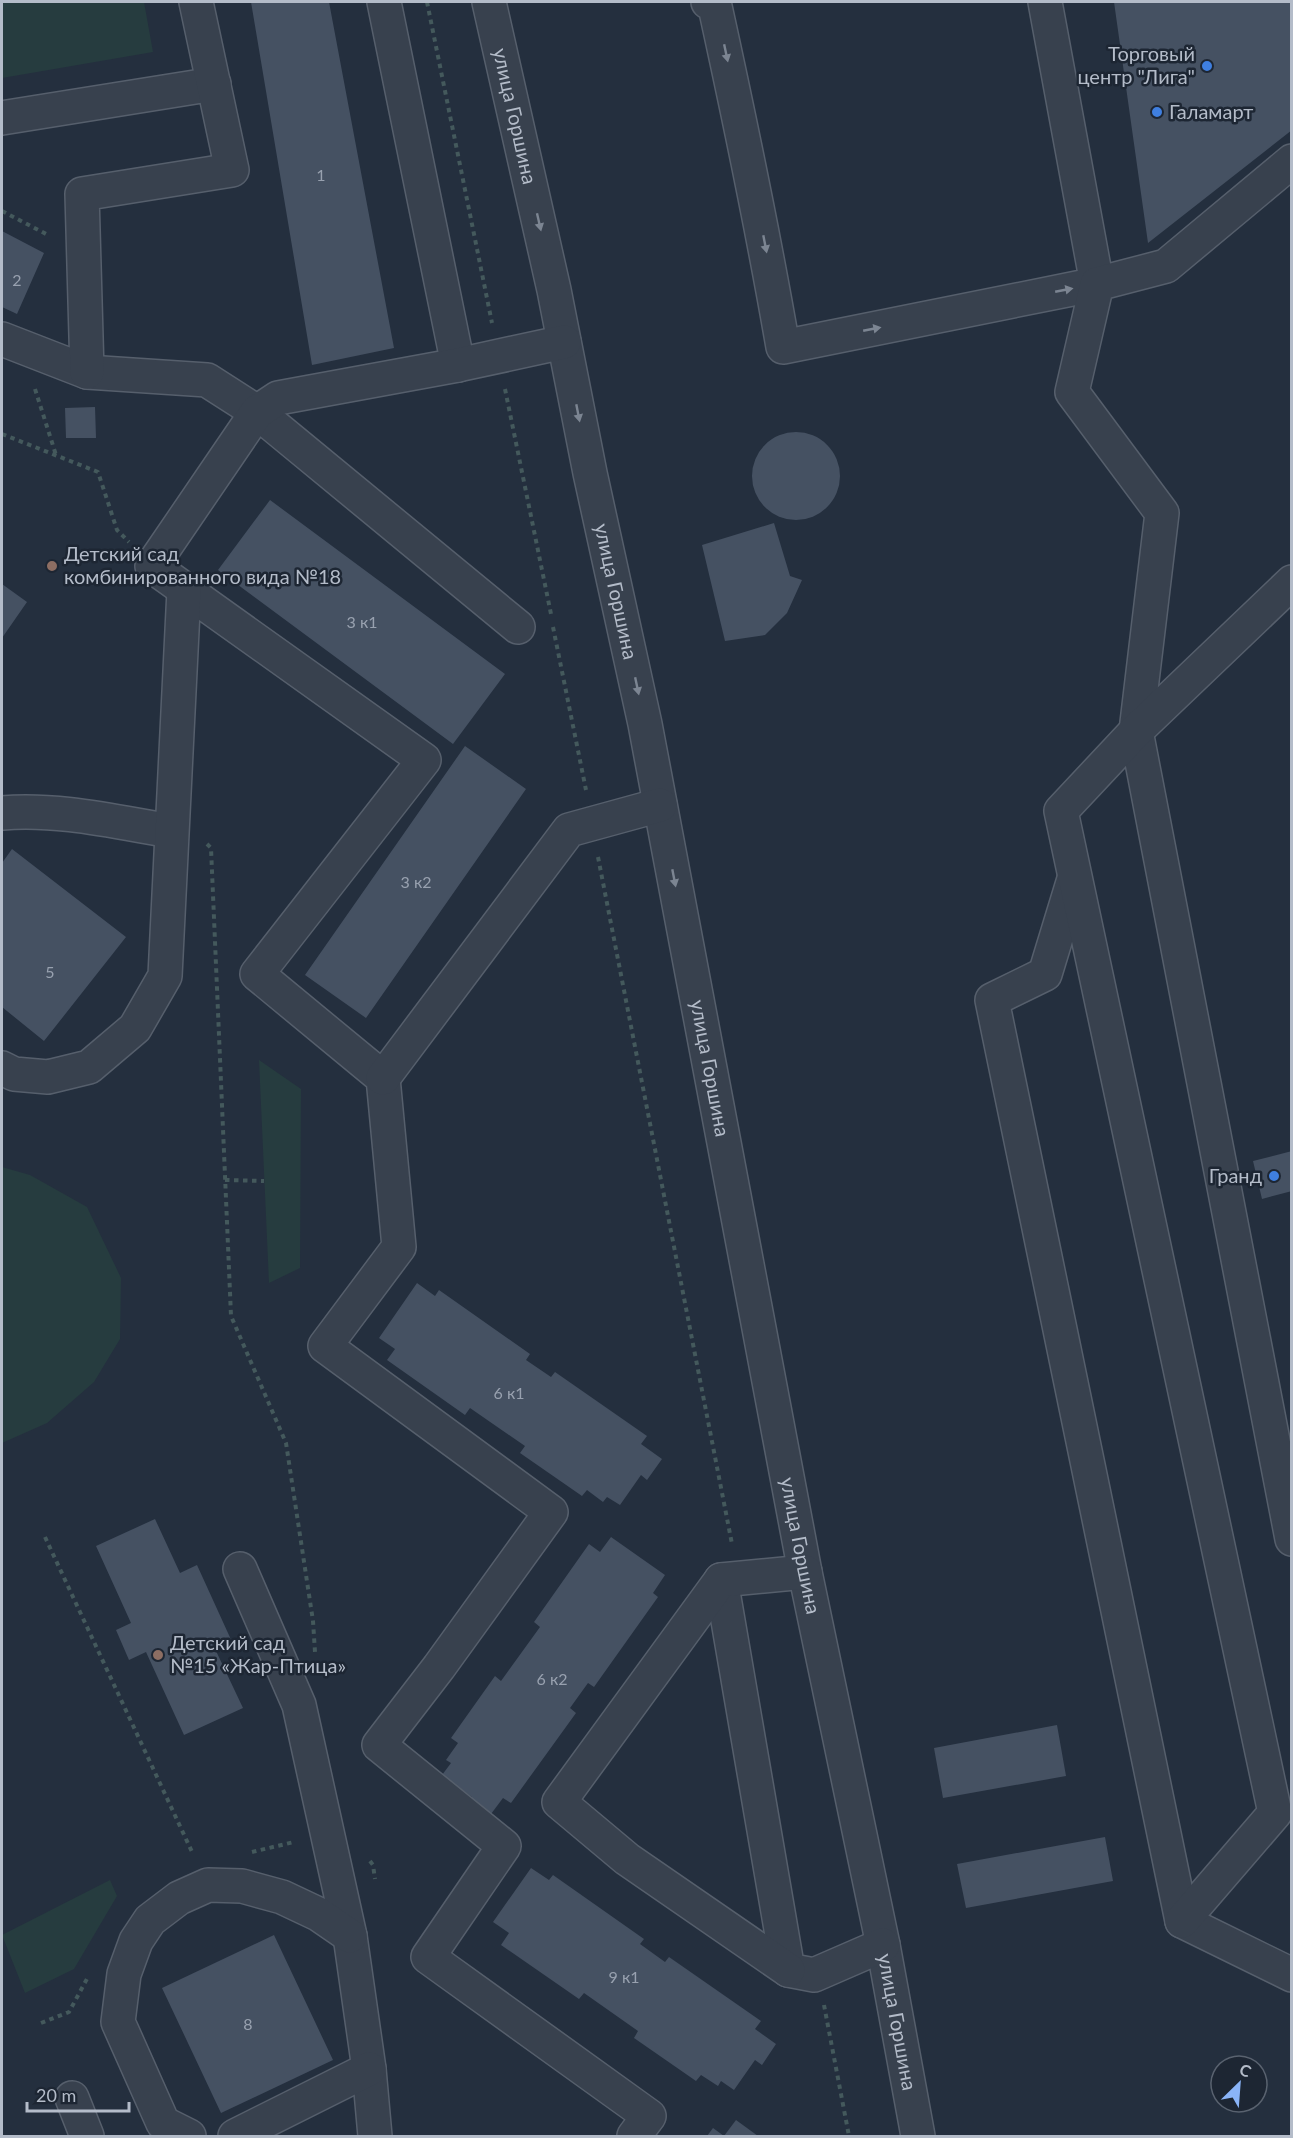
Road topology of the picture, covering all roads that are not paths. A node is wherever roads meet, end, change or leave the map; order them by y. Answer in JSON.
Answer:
{"nodes":[{"id":1,"x":196,"y":2,"type":"edge"},
{"id":2,"x":384,"y":2,"type":"edge"},
{"id":3,"x":489,"y":2,"type":"edge"},
{"id":4,"x":708,"y":2,"type":"edge"},
{"id":5,"x":1045,"y":2,"type":"edge"},
{"id":6,"x":214,"y":84,"type":"junction"},
{"id":7,"x":2,"y":118,"type":"edge"},
{"id":8,"x":1292,"y":161,"type":"edge"},
{"id":9,"x":1097,"y":284,"type":"junction"},
{"id":10,"x":564,"y":342,"type":"junction"},
{"id":11,"x":15,"y":344,"type":"edge"},
{"id":12,"x":458,"y":364,"type":"junction"},
{"id":13,"x":87,"y":372,"type":"junction"},
{"id":14,"x":256,"y":412,"type":"junction"},
{"id":15,"x":1292,"y":582,"type":"edge"},
{"id":16,"x":184,"y":590,"type":"junction"},
{"id":17,"x":518,"y":627,"type":"dead end"},
{"id":18,"x":1136,"y":731,"type":"junction"},
{"id":19,"x":660,"y":805,"type":"junction"},
{"id":20,"x":2,"y":813,"type":"edge"},
{"id":21,"x":171,"y":831,"type":"junction"},
{"id":22,"x":1075,"y":878,"type":"junction"},
{"id":23,"x":2,"y":1068,"type":"edge"},
{"id":24,"x":383,"y":1078,"type":"junction"},
{"id":25,"x":1292,"y":1539,"type":"edge"},
{"id":26,"x":240,"y":1569,"type":"dead end"},
{"id":27,"x":805,"y":1572,"type":"junction"},
{"id":28,"x":730,"y":1579,"type":"junction"},
{"id":29,"x":1182,"y":1921,"type":"junction"},
{"id":30,"x":350,"y":1936,"type":"junction"},
{"id":31,"x":883,"y":1945,"type":"junction"},
{"id":32,"x":803,"y":1971,"type":"junction"},
{"id":33,"x":1292,"y":1975,"type":"edge"},
{"id":34,"x":369,"y":2069,"type":"junction"},
{"id":35,"x":72,"y":2098,"type":"dead end"},
{"id":36,"x":87,"y":2136,"type":"edge"},
{"id":37,"x":189,"y":2136,"type":"edge"},
{"id":38,"x":235,"y":2136,"type":"edge"},
{"id":39,"x":375,"y":2136,"type":"edge"},
{"id":40,"x":634,"y":2136,"type":"edge"},
{"id":41,"x":918,"y":2136,"type":"edge"}],
"edges":[{"from":1,"to":6,"type":"street"},
{"from":2,"to":12,"type":"street"},
{"from":3,"to":10,"type":"street","name":"улица Горшина","one_way":true},
{"from":4,"to":9,"type":"street","one_way":true},
{"from":5,"to":9,"type":"street"},
{"from":6,"to":7,"type":"street"},
{"from":6,"to":13,"type":"street"},
{"from":8,"to":9,"type":"street"},
{"from":9,"to":18,"type":"street"},
{"from":10,"to":12,"type":"street"},
{"from":10,"to":19,"type":"street","name":"улица Горшина","one_way":true},
{"from":11,"to":13,"type":"street"},
{"from":12,"to":14,"type":"street"},
{"from":13,"to":14,"type":"street"},
{"from":14,"to":16,"type":"street"},
{"from":14,"to":17,"type":"street"},
{"from":15,"to":18,"type":"street"},
{"from":16,"to":21,"type":"street"},
{"from":16,"to":24,"type":"street"},
{"from":18,"to":22,"type":"street"},
{"from":18,"to":25,"type":"street"},
{"from":19,"to":24,"type":"street"},
{"from":19,"to":27,"type":"street","name":"улица Горшина","one_way":true},
{"from":20,"to":21,"type":"street"},
{"from":21,"to":23,"type":"street"},
{"from":22,"to":29,"type":"street"},
{"from":22,"to":29,"type":"street"},
{"from":24,"to":40,"type":"street"},
{"from":26,"to":30,"type":"street"},
{"from":27,"to":28,"type":"street"},
{"from":27,"to":31,"type":"street","name":"улица Горшина"},
{"from":28,"to":32,"type":"street"},
{"from":28,"to":32,"type":"street"},
{"from":29,"to":33,"type":"street"},
{"from":30,"to":34,"type":"street"},
{"from":30,"to":37,"type":"street"},
{"from":31,"to":32,"type":"street"},
{"from":31,"to":41,"type":"street","name":"улица Горшина"},
{"from":34,"to":38,"type":"street"},
{"from":34,"to":39,"type":"street"},
{"from":35,"to":36,"type":"street"}]}
